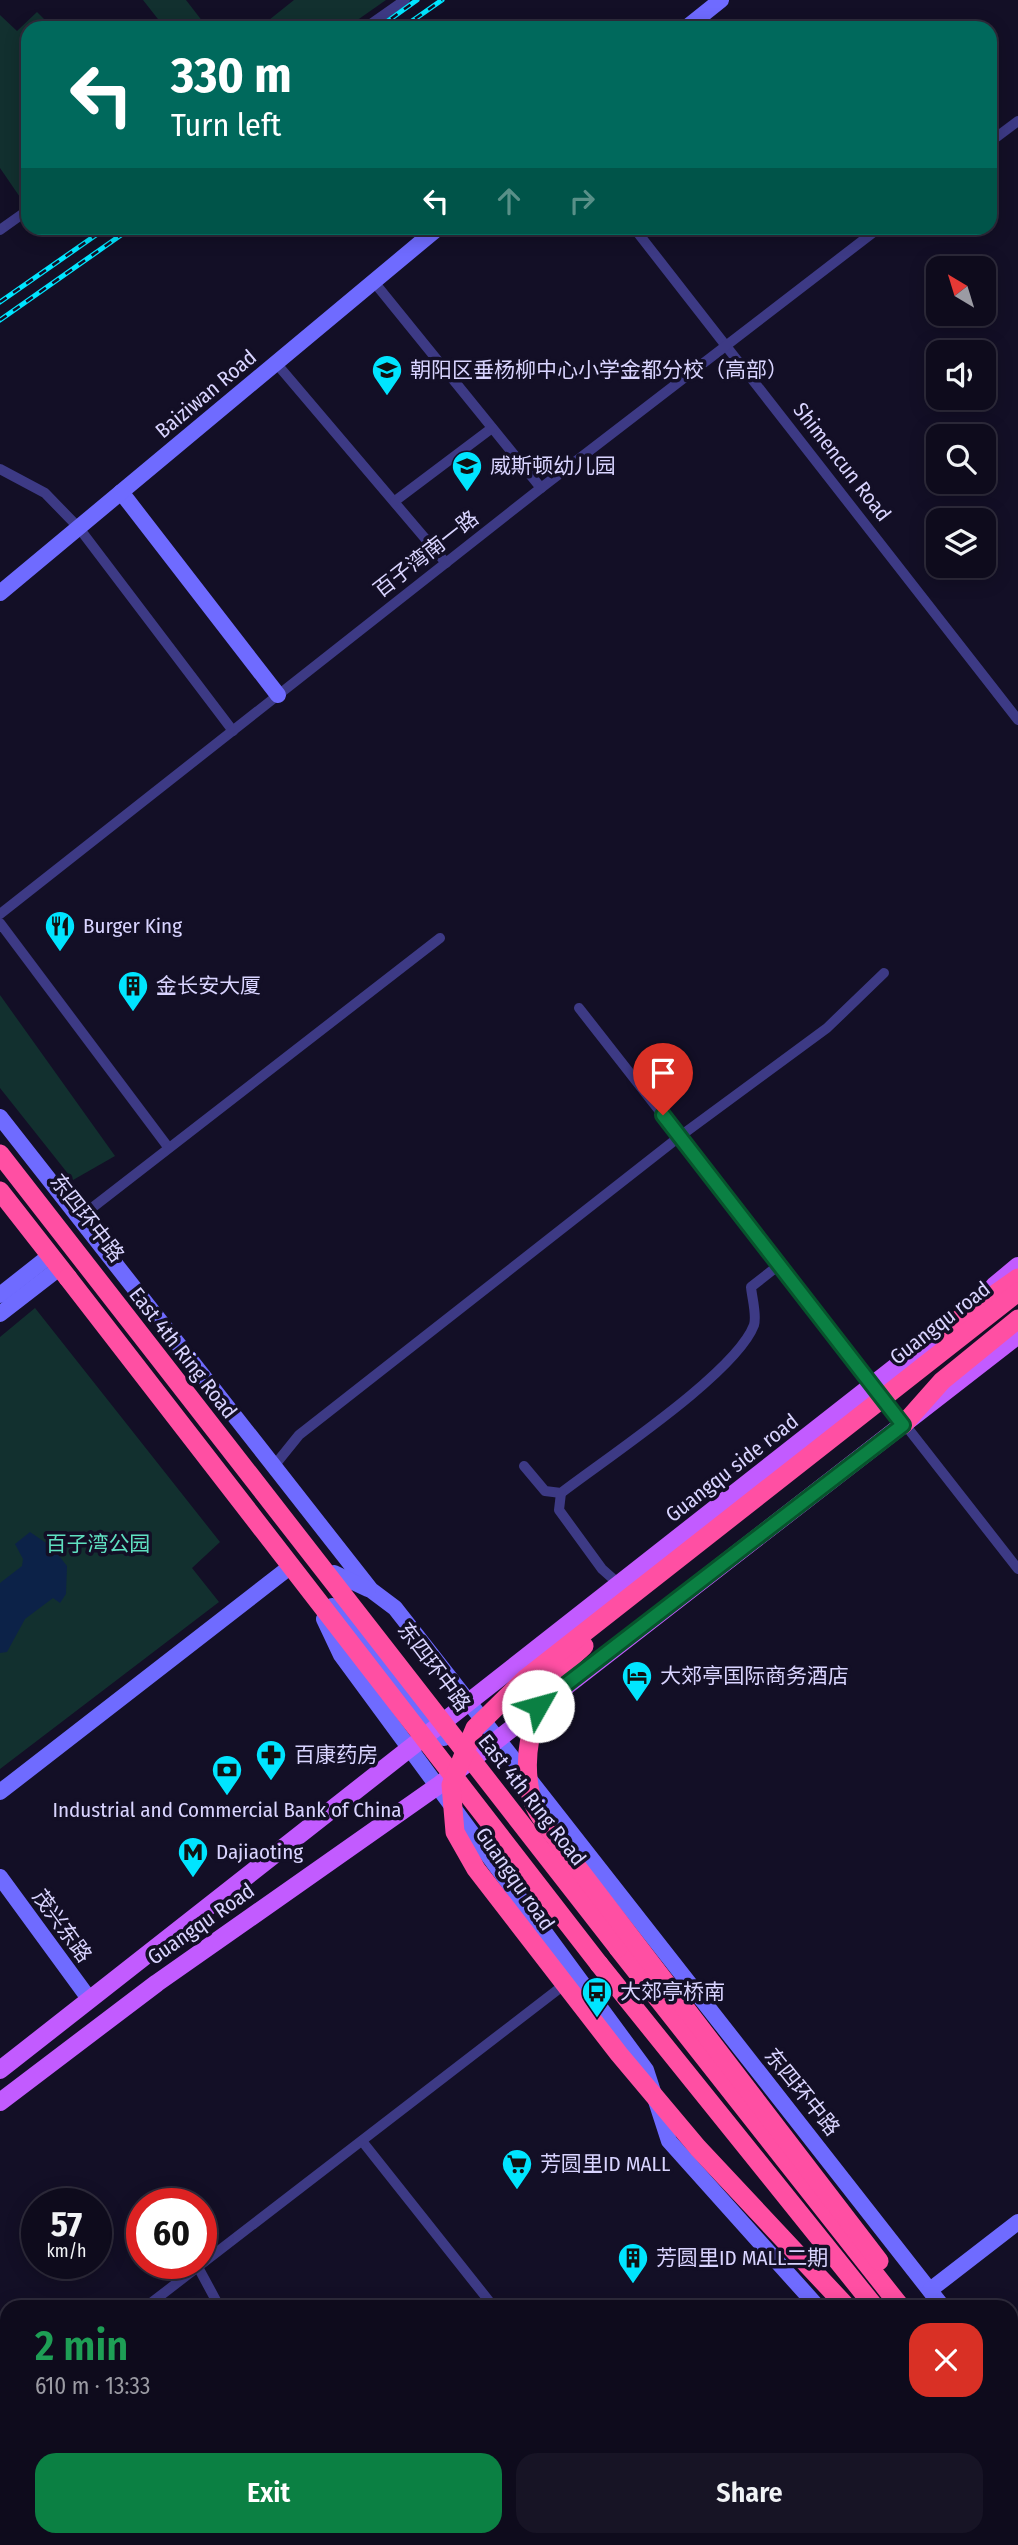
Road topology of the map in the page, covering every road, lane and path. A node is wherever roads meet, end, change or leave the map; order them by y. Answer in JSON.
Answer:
{"nodes":[{"id":1,"x":405,"y":0,"type":"edge"},
{"id":2,"x":721,"y":0,"type":"edge"},
{"id":3,"x":375,"y":21,"type":"edge"},
{"id":4,"x":694,"y":21,"type":"edge"},
{"id":5,"x":1018,"y":121,"type":"edge"},
{"id":6,"x":997,"y":137,"type":"edge"},
{"id":7,"x":21,"y":215,"type":"edge"},
{"id":8,"x":0,"y":230,"type":"edge"},
{"id":9,"x":430,"y":235,"type":"edge"},
{"id":10,"x":640,"y":235,"type":"edge"},
{"id":11,"x":869,"y":235,"type":"edge"},
{"id":12,"x":374,"y":282,"type":"junction"},
{"id":13,"x":726,"y":344,"type":"junction"},
{"id":14,"x":276,"y":363,"type":"junction"},
{"id":15,"x":492,"y":428,"type":"junction"},
{"id":16,"x":0,"y":469,"type":"edge"},
{"id":17,"x":541,"y":488,"type":"junction"},
{"id":18,"x":121,"y":492,"type":"junction"},
{"id":19,"x":395,"y":501,"type":"junction"},
{"id":20,"x":79,"y":528,"type":"junction"},
{"id":21,"x":446,"y":563,"type":"junction"},
{"id":22,"x":0,"y":593,"type":"edge"},
{"id":23,"x":278,"y":695,"type":"junction"},
{"id":24,"x":1018,"y":720,"type":"edge"},
{"id":25,"x":233,"y":731,"type":"junction"},
{"id":26,"x":0,"y":914,"type":"edge"},
{"id":27,"x":0,"y":923,"type":"edge"},
{"id":28,"x":440,"y":938,"type":"dead end"},
{"id":29,"x":884,"y":973,"type":"dead end"},
{"id":30,"x":579,"y":1008,"type":"dead end"},
{"id":31,"x":0,"y":1117,"type":"edge"},
{"id":32,"x":679,"y":1137,"type":"junction"},
{"id":33,"x":0,"y":1144,"type":"edge"},
{"id":34,"x":168,"y":1147,"type":"junction"},
{"id":35,"x":0,"y":1154,"type":"edge"},
{"id":36,"x":0,"y":1178,"type":"edge"},
{"id":37,"x":0,"y":1191,"type":"edge"},
{"id":38,"x":0,"y":1205,"type":"edge"},
{"id":39,"x":79,"y":1218,"type":"junction"},
{"id":40,"x":779,"y":1265,"type":"junction"},
{"id":41,"x":1018,"y":1266,"type":"edge"},
{"id":42,"x":48,"y":1267,"type":"junction"},
{"id":43,"x":1018,"y":1279,"type":"edge"},
{"id":44,"x":1018,"y":1292,"type":"edge"},
{"id":45,"x":0,"y":1295,"type":"edge"},
{"id":46,"x":1018,"y":1306,"type":"edge"},
{"id":47,"x":0,"y":1314,"type":"edge"},
{"id":48,"x":1018,"y":1319,"type":"edge"},
{"id":49,"x":944,"y":1329,"type":"junction"},
{"id":50,"x":1018,"y":1335,"type":"edge"},
{"id":51,"x":874,"y":1387,"type":"junction"},
{"id":52,"x":903,"y":1425,"type":"junction"},
{"id":53,"x":274,"y":1466,"type":"junction"},
{"id":54,"x":524,"y":1466,"type":"dead end"},
{"id":55,"x":561,"y":1493,"type":"junction"},
{"id":56,"x":1018,"y":1569,"type":"edge"},
{"id":57,"x":286,"y":1570,"type":"junction"},
{"id":58,"x":334,"y":1573,"type":"junction"},
{"id":59,"x":620,"y":1585,"type":"joint"},
{"id":60,"x":316,"y":1588,"type":"junction"},
{"id":61,"x":370,"y":1590,"type":"junction"},
{"id":62,"x":328,"y":1625,"type":"junction"},
{"id":63,"x":563,"y":1629,"type":"junction"},
{"id":64,"x":391,"y":1646,"type":"junction"},
{"id":65,"x":377,"y":1656,"type":"junction"},
{"id":66,"x":536,"y":1674,"type":"junction"},
{"id":67,"x":470,"y":1702,"type":"junction"},
{"id":68,"x":482,"y":1717,"type":"junction"},
{"id":69,"x":441,"y":1724,"type":"junction"},
{"id":70,"x":498,"y":1738,"type":"junction"},
{"id":71,"x":453,"y":1740,"type":"junction"},
{"id":72,"x":412,"y":1748,"type":"junction"},
{"id":73,"x":470,"y":1762,"type":"junction"},
{"id":74,"x":439,"y":1785,"type":"junction"},
{"id":75,"x":0,"y":1791,"type":"edge"},
{"id":76,"x":0,"y":1877,"type":"edge"},
{"id":77,"x":576,"y":1975,"type":"junction"},
{"id":78,"x":90,"y":2000,"type":"junction"},
{"id":79,"x":0,"y":2070,"type":"edge"},
{"id":80,"x":0,"y":2102,"type":"edge"},
{"id":81,"x":362,"y":2141,"type":"junction"},
{"id":82,"x":1018,"y":2222,"type":"edge"},
{"id":83,"x":217,"y":2252,"type":"edge"},
{"id":84,"x":182,"y":2279,"type":"edge"},
{"id":85,"x":204,"y":2279,"type":"edge"},
{"id":86,"x":930,"y":2290,"type":"junction"},
{"id":87,"x":155,"y":2300,"type":"edge"},
{"id":88,"x":216,"y":2300,"type":"edge"},
{"id":89,"x":488,"y":2300,"type":"edge"},
{"id":90,"x":812,"y":2300,"type":"edge"},
{"id":91,"x":840,"y":2300,"type":"edge"},
{"id":92,"x":869,"y":2300,"type":"edge"},
{"id":93,"x":895,"y":2300,"type":"edge"},
{"id":94,"x":903,"y":2300,"type":"edge"},
{"id":95,"x":938,"y":2300,"type":"edge"}],
"edges":[{"from":1,"to":3,"type":"street"},
{"from":2,"to":4,"type":"main road"},
{"from":5,"to":6,"type":"street"},
{"from":7,"to":8,"type":"street"},
{"from":9,"to":12,"type":"main road","name":"Baiziwan Road"},
{"from":10,"to":13,"type":"street","name":"Shimencun Road"},
{"from":11,"to":13,"type":"street","name":"百子湾南一路"},
{"from":12,"to":14,"type":"main road","name":"Baiziwan Road"},
{"from":12,"to":15,"type":"street"},
{"from":13,"to":17,"type":"street","name":"百子湾南一路"},
{"from":13,"to":24,"type":"street","name":"Shimencun Road"},
{"from":14,"to":18,"type":"main road","name":"Baiziwan Road"},
{"from":14,"to":19,"type":"street"},
{"from":15,"to":17,"type":"street"},
{"from":15,"to":19,"type":"street"},
{"from":16,"to":20,"type":"street"},
{"from":17,"to":21,"type":"street","name":"百子湾南一路"},
{"from":18,"to":20,"type":"main road","name":"Baiziwan Road"},
{"from":18,"to":23,"type":"main road"},
{"from":19,"to":21,"type":"street"},
{"from":20,"to":22,"type":"main road","name":"Baiziwan Road"},
{"from":20,"to":25,"type":"street"},
{"from":21,"to":23,"type":"street","name":"百子湾南一路"},
{"from":23,"to":25,"type":"street","name":"百子湾南一路"},
{"from":25,"to":26,"type":"street","name":"百子湾南一路"},
{"from":27,"to":34,"type":"street"},
{"from":28,"to":34,"type":"street"},
{"from":29,"to":32,"type":"street"},
{"from":30,"to":32,"type":"street"},
{"from":31,"to":39,"type":"main road","name":"东四环中路"},
{"from":32,"to":40,"type":"street"},
{"from":32,"to":53,"type":"street"},
{"from":33,"to":58,"type":"main road","name":"东四环中路"},
{"from":34,"to":39,"type":"street"},
{"from":35,"to":93,"type":"highway","name":"East 4th Ring Road","bridge":true},
{"from":36,"to":60,"type":"main road","name":"东四环中路"},
{"from":37,"to":92,"type":"highway","bridge":true},
{"from":38,"to":42,"type":"main road"},
{"from":39,"to":53,"type":"main road","name":"东四环中路"},
{"from":40,"to":51,"type":"street"},
{"from":40,"to":55,"type":"street"},
{"from":41,"to":49,"type":"main road","name":"Guangqu side road"},
{"from":42,"to":45,"type":"main road"},
{"from":42,"to":47,"type":"main road"},
{"from":42,"to":57,"type":"main road"},
{"from":43,"to":49,"type":"highway"},
{"from":44,"to":91,"type":"highway","name":"Guangqu road","bridge":true},
{"from":46,"to":94,"type":"highway","name":"Guangqu road","bridge":true},
{"from":48,"to":52,"type":"highway"},
{"from":49,"to":51,"type":"main road","name":"Guangqu side road"},
{"from":50,"to":52,"type":"main road"},
{"from":51,"to":52,"type":"street"},
{"from":51,"to":63,"type":"main road","name":"Guangqu side road"},
{"from":52,"to":56,"type":"street"},
{"from":52,"to":70,"type":"main road"},
{"from":53,"to":61,"type":"main road","name":"东四环中路"},
{"from":54,"to":55,"type":"street"},
{"from":55,"to":59,"type":"street"},
{"from":57,"to":62,"type":"main road"},
{"from":57,"to":75,"type":"main road"},
{"from":58,"to":61,"type":"main road"},
{"from":58,"to":64,"type":"main road","name":"东四环中路"},
{"from":59,"to":66,"type":"main road"},
{"from":60,"to":62,"type":"main road"},
{"from":60,"to":65,"type":"main road","name":"东四环中路"},
{"from":61,"to":67,"type":"main road","name":"东四环中路"},
{"from":62,"to":72,"type":"main road"},
{"from":63,"to":66,"type":"main road"},
{"from":63,"to":67,"type":"main road","name":"Guangqu side road"},
{"from":64,"to":65,"type":"main road"},
{"from":64,"to":69,"type":"main road","name":"东四环中路"},
{"from":65,"to":69,"type":"main road","name":"东四环中路"},
{"from":66,"to":68,"type":"main road"},
{"from":67,"to":68,"type":"main road","name":"东四环中路"},
{"from":67,"to":69,"type":"main road","name":"Guangqu Road"},
{"from":68,"to":70,"type":"main road","name":"东四环中路"},
{"from":68,"to":71,"type":"main road"},
{"from":69,"to":71,"type":"main road","name":"东四环中路"},
{"from":69,"to":72,"type":"main road","name":"Guangqu Road"},
{"from":70,"to":73,"type":"main road","name":"Guangqu Road"},
{"from":70,"to":86,"type":"main road","name":"东四环中路"},
{"from":71,"to":73,"type":"main road","name":"东四环中路"},
{"from":71,"to":74,"type":"main road"},
{"from":72,"to":74,"type":"main road"},
{"from":72,"to":78,"type":"main road","name":"Guangqu Road"},
{"from":73,"to":74,"type":"main road","name":"Guangqu Road"},
{"from":74,"to":77,"type":"main road"},
{"from":74,"to":80,"type":"main road","name":"Guangqu Road"},
{"from":76,"to":78,"type":"main road","name":"茂兴东路"},
{"from":77,"to":81,"type":"street"},
{"from":77,"to":90,"type":"main road"},
{"from":78,"to":79,"type":"main road","name":"Guangqu Road"},
{"from":81,"to":83,"type":"street"},
{"from":81,"to":89,"type":"street"},
{"from":82,"to":86,"type":"main road"},
{"from":84,"to":87,"type":"street"},
{"from":85,"to":88,"type":"street"},
{"from":86,"to":95,"type":"main road","name":"东四环中路"}]}
